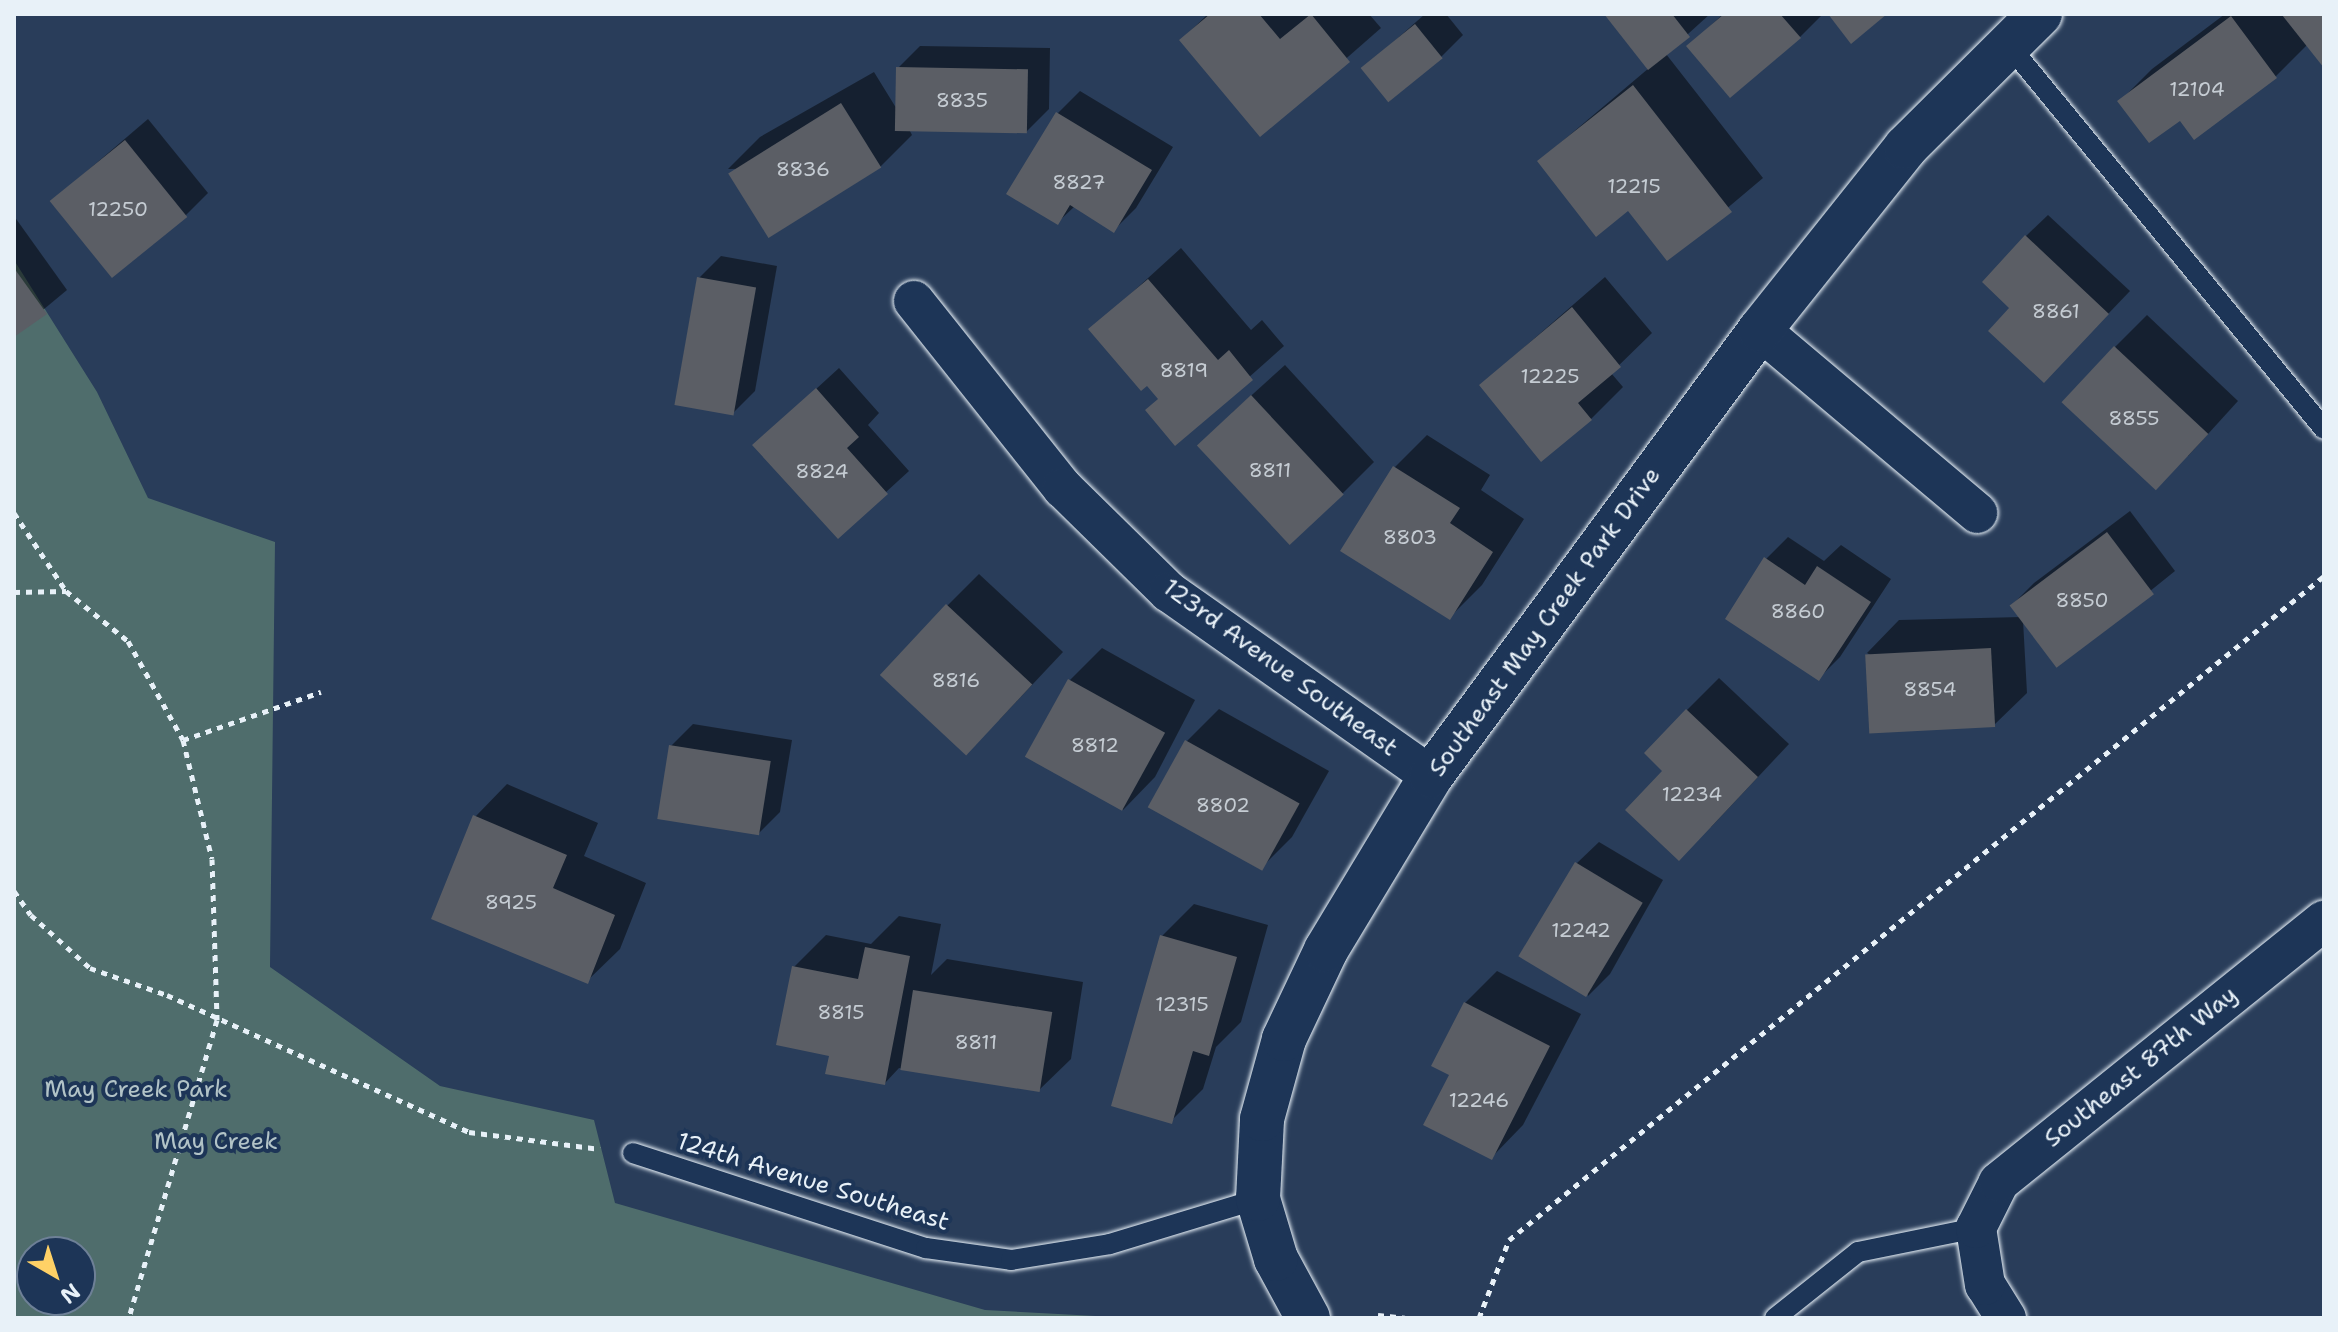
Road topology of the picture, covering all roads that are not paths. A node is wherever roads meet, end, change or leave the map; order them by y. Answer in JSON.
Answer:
{"nodes":[{"id":1,"x":2040,"y":14,"type":"edge"},
{"id":2,"x":2007,"y":43,"type":"junction"},
{"id":3,"x":914,"y":301,"type":"dead end"},
{"id":4,"x":1760,"y":330,"type":"junction"},
{"id":5,"x":2324,"y":429,"type":"edge"},
{"id":6,"x":1977,"y":513,"type":"dead end"},
{"id":7,"x":1431,"y":776,"type":"junction"},
{"id":8,"x":2324,"y":921,"type":"edge"},
{"id":9,"x":633,"y":1153,"type":"road end"},
{"id":10,"x":1258,"y":1199,"type":"junction"},
{"id":11,"x":1976,"y":1228,"type":"junction"},
{"id":12,"x":1308,"y":1318,"type":"edge"},
{"id":13,"x":1775,"y":1318,"type":"edge"},
{"id":14,"x":2006,"y":1318,"type":"edge"}],
"edges":[{"from":1,"to":2,"type":"street","name":"Southeast May Creek Park Drive"},
{"from":2,"to":4,"type":"street","name":"Southeast May Creek Park Drive"},
{"from":2,"to":5,"type":"lane"},
{"from":3,"to":7,"type":"street","name":"123rd Avenue Southeast"},
{"from":4,"to":6,"type":"street"},
{"from":4,"to":7,"type":"street","name":"Southeast May Creek Park Drive"},
{"from":7,"to":10,"type":"street","name":"Southeast May Creek Park Drive"},
{"from":8,"to":11,"type":"street","name":"Southeast 87th Way"},
{"from":9,"to":10,"type":"lane","name":"124th Avenue Southeast"},
{"from":10,"to":12,"type":"street","name":"Southeast May Creek Park Drive"},
{"from":11,"to":13,"type":"lane"},
{"from":11,"to":14,"type":"street"}]}
